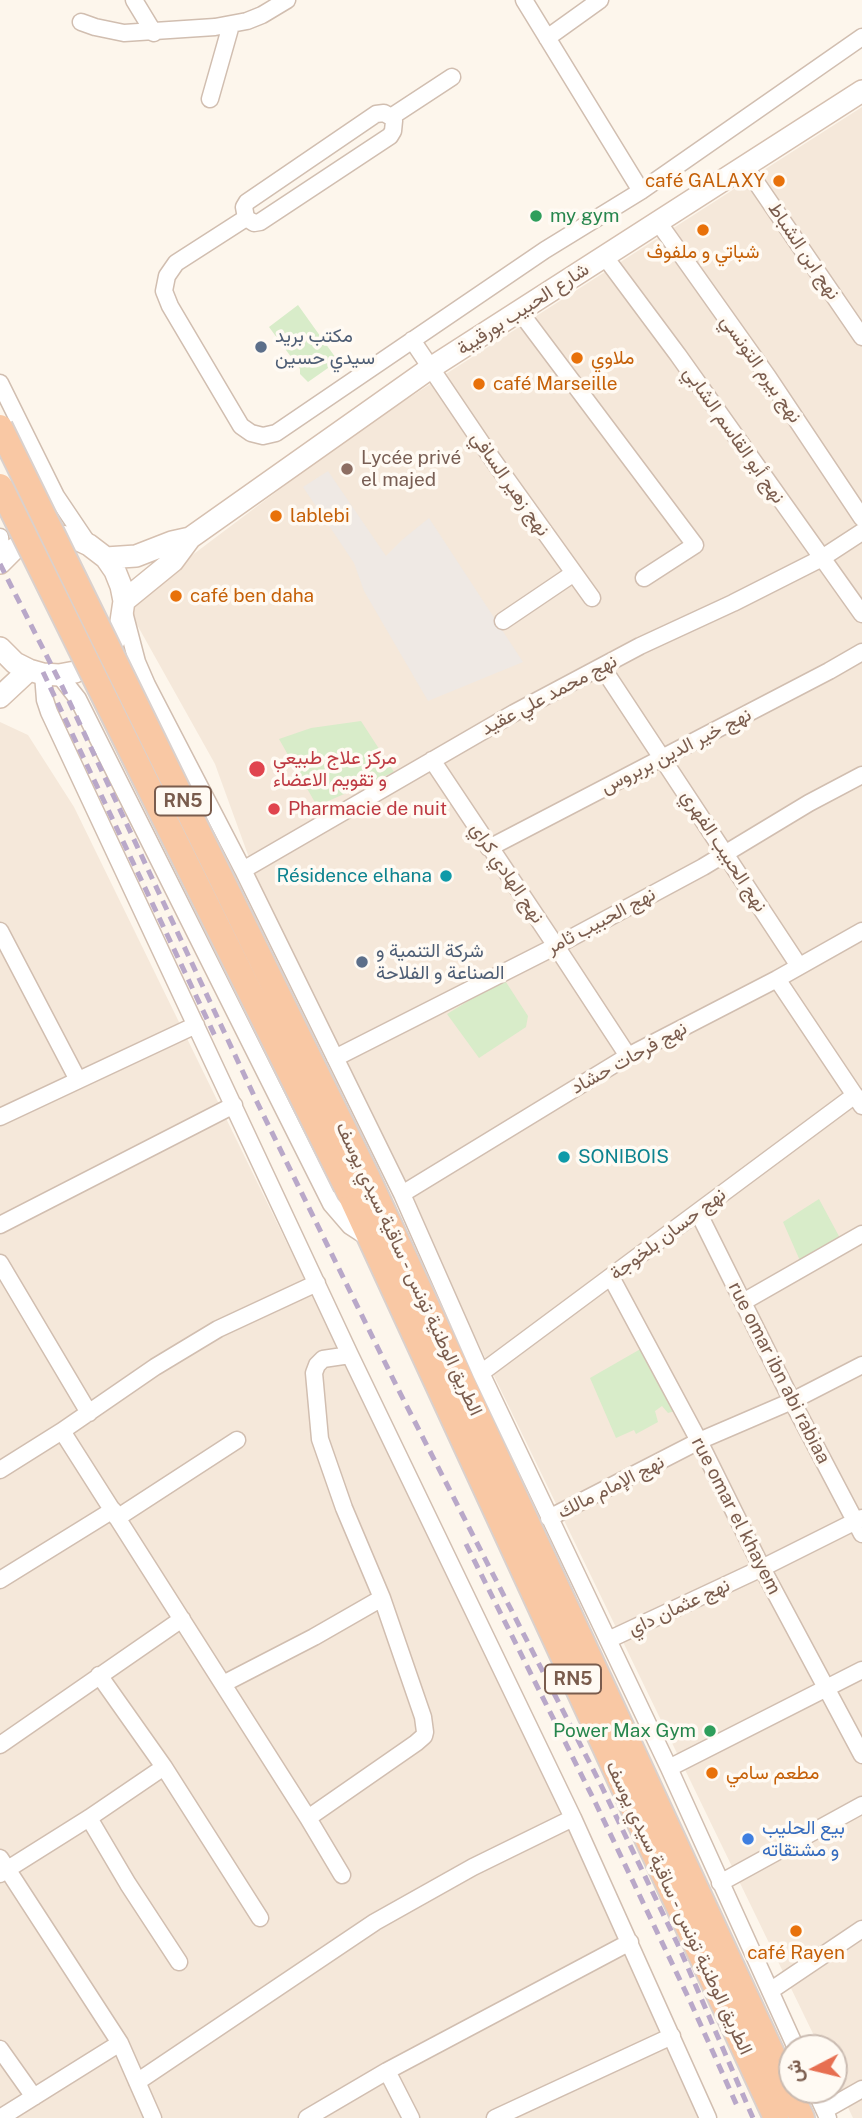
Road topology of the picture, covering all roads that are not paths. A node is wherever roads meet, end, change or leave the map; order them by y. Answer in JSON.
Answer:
{"nodes":[{"id":1,"x":134,"y":0,"type":"edge"},
{"id":2,"x":287,"y":0,"type":"edge"},
{"id":3,"x":524,"y":0,"type":"edge"},
{"id":4,"x":600,"y":0,"type":"edge"},
{"id":5,"x":81,"y":22,"type":"dead end"},
{"id":6,"x":231,"y":25,"type":"junction"},
{"id":7,"x":154,"y":33,"type":"junction"},
{"id":8,"x":862,"y":37,"type":"edge"},
{"id":9,"x":547,"y":38,"type":"junction"},
{"id":10,"x":452,"y":77,"type":"dead end"},
{"id":11,"x":862,"y":91,"type":"edge"},
{"id":12,"x":211,"y":99,"type":"dead end"},
{"id":13,"x":391,"y":117,"type":"junction"},
{"id":14,"x":745,"y":166,"type":"junction"},
{"id":15,"x":640,"y":191,"type":"junction"},
{"id":16,"x":246,"y":218,"type":"junction"},
{"id":17,"x":659,"y":222,"type":"junction"},
{"id":18,"x":605,"y":257,"type":"junction"},
{"id":19,"x":520,"y":312,"type":"junction"},
{"id":20,"x":862,"y":337,"type":"edge"},
{"id":21,"x":412,"y":340,"type":"junction"},
{"id":22,"x":429,"y":369,"type":"junction"},
{"id":23,"x":0,"y":383,"type":"edge"},
{"id":24,"x":0,"y":427,"type":"edge"},
{"id":25,"x":0,"y":486,"type":"edge"},
{"id":26,"x":862,"y":518,"type":"edge"},
{"id":27,"x":862,"y":532,"type":"edge"},
{"id":28,"x":0,"y":537,"type":"edge"},
{"id":29,"x":190,"y":538,"type":"junction"},
{"id":30,"x":89,"y":545,"type":"junction"},
{"id":31,"x":106,"y":558,"type":"junction"},
{"id":32,"x":822,"y":558,"type":"junction"},
{"id":33,"x":1,"y":561,"type":"edge"},
{"id":34,"x":574,"y":573,"type":"junction"},
{"id":35,"x":644,"y":578,"type":"dead end"},
{"id":36,"x":592,"y":598,"type":"dead end"},
{"id":37,"x":124,"y":607,"type":"junction"},
{"id":38,"x":862,"y":614,"type":"edge"},
{"id":39,"x":503,"y":621,"type":"dead end"},
{"id":40,"x":0,"y":648,"type":"edge"},
{"id":41,"x":862,"y":652,"type":"edge"},
{"id":42,"x":602,"y":667,"type":"junction"},
{"id":43,"x":44,"y":673,"type":"junction"},
{"id":44,"x":0,"y":697,"type":"edge"},
{"id":45,"x":662,"y":758,"type":"junction"},
{"id":46,"x":432,"y":761,"type":"junction"},
{"id":47,"x":862,"y":775,"type":"edge"},
{"id":48,"x":489,"y":848,"type":"junction"},
{"id":49,"x":726,"y":854,"type":"junction"},
{"id":50,"x":243,"y":870,"type":"junction"},
{"id":51,"x":0,"y":931,"type":"edge"},
{"id":52,"x":862,"y":932,"type":"edge"},
{"id":53,"x":556,"y":946,"type":"junction"},
{"id":54,"x":799,"y":966,"type":"junction"},
{"id":55,"x":777,"y":979,"type":"junction"},
{"id":56,"x":196,"y":1025,"type":"junction"},
{"id":57,"x":628,"y":1056,"type":"junction"},
{"id":58,"x":335,"y":1058,"type":"junction"},
{"id":59,"x":78,"y":1080,"type":"junction"},
{"id":60,"x":859,"y":1101,"type":"edge"},
{"id":61,"x":234,"y":1105,"type":"junction"},
{"id":62,"x":0,"y":1117,"type":"edge"},
{"id":63,"x":356,"y":1181,"type":"junction"},
{"id":64,"x":402,"y":1194,"type":"junction"},
{"id":65,"x":698,"y":1212,"type":"junction"},
{"id":66,"x":0,"y":1224,"type":"edge"},
{"id":67,"x":862,"y":1234,"type":"edge"},
{"id":68,"x":370,"y":1239,"type":"junction"},
{"id":69,"x":0,"y":1263,"type":"edge"},
{"id":70,"x":611,"y":1277,"type":"junction"},
{"id":71,"x":317,"y":1283,"type":"junction"},
{"id":72,"x":743,"y":1302,"type":"junction"},
{"id":73,"x":350,"y":1355,"type":"junction"},
{"id":74,"x":862,"y":1365,"type":"edge"},
{"id":75,"x":481,"y":1373,"type":"junction"},
{"id":76,"x":792,"y":1401,"type":"junction"},
{"id":77,"x":89,"y":1413,"type":"junction"},
{"id":78,"x":62,"y":1431,"type":"junction"},
{"id":79,"x":237,"y":1440,"type":"dead end"},
{"id":80,"x":699,"y":1441,"type":"junction"},
{"id":81,"x":0,"y":1470,"type":"edge"},
{"id":82,"x":115,"y":1514,"type":"junction"},
{"id":83,"x":550,"y":1518,"type":"junction"},
{"id":84,"x":860,"y":1524,"type":"edge"},
{"id":85,"x":762,"y":1568,"type":"junction"},
{"id":86,"x":0,"y":1580,"type":"edge"},
{"id":87,"x":382,"y":1598,"type":"junction"},
{"id":88,"x":182,"y":1619,"type":"junction"},
{"id":89,"x":608,"y":1640,"type":"junction"},
{"id":90,"x":862,"y":1670,"type":"edge"},
{"id":91,"x":99,"y":1675,"type":"junction"},
{"id":92,"x":223,"y":1684,"type":"junction"},
{"id":93,"x":825,"y":1687,"type":"junction"},
{"id":94,"x":0,"y":1745,"type":"edge"},
{"id":95,"x":862,"y":1755,"type":"edge"},
{"id":96,"x":164,"y":1767,"type":"junction"},
{"id":97,"x":669,"y":1768,"type":"junction"},
{"id":98,"x":862,"y":1805,"type":"edge"},
{"id":99,"x":89,"y":1818,"type":"junction"},
{"id":100,"x":308,"y":1818,"type":"junction"},
{"id":101,"x":573,"y":1818,"type":"junction"},
{"id":102,"x":3,"y":1867,"type":"edge"},
{"id":103,"x":342,"y":1875,"type":"dead end"},
{"id":104,"x":720,"y":1883,"type":"junction"},
{"id":105,"x":260,"y":1918,"type":"dead end"},
{"id":106,"x":862,"y":1929,"type":"edge"},
{"id":107,"x":630,"y":1942,"type":"junction"},
{"id":108,"x":179,"y":1962,"type":"dead end"},
{"id":109,"x":770,"y":1990,"type":"junction"},
{"id":110,"x":790,"y":2034,"type":"edge"},
{"id":111,"x":672,"y":2036,"type":"junction"},
{"id":112,"x":120,"y":2043,"type":"junction"},
{"id":113,"x":0,"y":2049,"type":"edge"},
{"id":114,"x":387,"y":2071,"type":"junction"},
{"id":115,"x":137,"y":2082,"type":"junction"},
{"id":116,"x":862,"y":2089,"type":"edge"},
{"id":117,"x":34,"y":2097,"type":"junction"},
{"id":118,"x":818,"y":2115,"type":"edge"},
{"id":119,"x":0,"y":2118,"type":"edge"},
{"id":120,"x":153,"y":2118,"type":"edge"},
{"id":121,"x":307,"y":2118,"type":"edge"},
{"id":122,"x":411,"y":2118,"type":"edge"},
{"id":123,"x":495,"y":2118,"type":"edge"},
{"id":124,"x":708,"y":2118,"type":"edge"},
{"id":125,"x":776,"y":2118,"type":"edge"}],
"edges":[{"from":1,"to":7,"type":"street"},
{"from":2,"to":6,"type":"street"},
{"from":3,"to":9,"type":"street"},
{"from":4,"to":9,"type":"street"},
{"from":5,"to":7,"type":"street"},
{"from":6,"to":7,"type":"street"},
{"from":6,"to":12,"type":"street"},
{"from":8,"to":15,"type":"street"},
{"from":9,"to":15,"type":"street"},
{"from":10,"to":13,"type":"street"},
{"from":11,"to":14,"type":"main road","name":"شارع الحبيب بورقيبة"},
{"from":13,"to":16,"type":"street"},
{"from":13,"to":16,"type":"street"},
{"from":14,"to":17,"type":"main road","name":"شارع الحبيب بورقيبة"},
{"from":14,"to":20,"type":"street","name":"نهج ابن الشباط"},
{"from":15,"to":21,"type":"street"},
{"from":16,"to":21,"type":"street"},
{"from":17,"to":18,"type":"main road","name":"شارع الحبيب بورقيبة"},
{"from":17,"to":26,"type":"street","name":"نهج بيرم التونسي"},
{"from":18,"to":19,"type":"main road","name":"شارع الحبيب بورقيبة"},
{"from":18,"to":32,"type":"street","name":"نهج أبو القاسم الشابي"},
{"from":19,"to":22,"type":"main road","name":"شارع الحبيب بورقيبة"},
{"from":19,"to":35,"type":"street"},
{"from":21,"to":22,"type":"street","name":"نهج زهير السافي"},
{"from":22,"to":29,"type":"main road","name":"شارع الحبيب بورقيبة"},
{"from":22,"to":34,"type":"street","name":"نهج زهير السافي"},
{"from":23,"to":30,"type":"street"},
{"from":24,"to":63,"type":"highway","name":"الطريق الوطنية تونس - ساقية سيدي يوسف","number":"RN5","bridge":true},
{"from":25,"to":63,"type":"highway","name":"الطريق الوطنية تونس - ساقية سيدي يوسف","number":"RN5","bridge":true},
{"from":27,"to":32,"type":"street","name":"نهج محمد علي عقيد"},
{"from":28,"to":33,"type":"street"},
{"from":29,"to":31,"type":"main road","name":"شارع الحبيب بورقيبة"},
{"from":29,"to":37,"type":"main road","name":"شارع الحبيب بورقيبة"},
{"from":30,"to":31,"type":"main road"},
{"from":30,"to":33,"type":"main road"},
{"from":31,"to":37,"type":"main road"},
{"from":32,"to":38,"type":"street","name":"نهج أبو القاسم الشابي"},
{"from":32,"to":42,"type":"street","name":"نهج محمد علي عقيد"},
{"from":34,"to":36,"type":"street","name":"نهج زهير السافي"},
{"from":34,"to":39,"type":"street"},
{"from":37,"to":43,"type":"main road"},
{"from":37,"to":50,"type":"street"},
{"from":40,"to":43,"type":"main road"},
{"from":41,"to":45,"type":"street","name":"نهج خير الدين بربروس"},
{"from":42,"to":45,"type":"street","name":"نهج الحبيب الفهري"},
{"from":42,"to":46,"type":"street","name":"نهج محمد علي عقيد"},
{"from":43,"to":44,"type":"main road"},
{"from":43,"to":56,"type":"street"},
{"from":43,"to":68,"type":"street"},
{"from":45,"to":48,"type":"street","name":"نهج خير الدين بربروس"},
{"from":45,"to":49,"type":"street","name":"نهج الحبيب الفهري"},
{"from":46,"to":48,"type":"street","name":"نهج الهادي كراي"},
{"from":46,"to":50,"type":"street","name":"نهج محمد علي عقيد"},
{"from":47,"to":49,"type":"street","name":"نهج الحبيب ثامر"},
{"from":48,"to":53,"type":"street","name":"نهج الهادي كراي"},
{"from":49,"to":53,"type":"street","name":"نهج الحبيب ثامر"},
{"from":49,"to":54,"type":"street","name":"نهج الحبيب الفهري"},
{"from":50,"to":58,"type":"street"},
{"from":51,"to":59,"type":"street"},
{"from":52,"to":54,"type":"street","name":"نهج فرحات حشاد"},
{"from":53,"to":57,"type":"street","name":"نهج الهادي كراي"},
{"from":53,"to":58,"type":"street","name":"نهج الحبيب ثامر"},
{"from":54,"to":55,"type":"street","name":"نهج فرحات حشاد"},
{"from":55,"to":57,"type":"street","name":"نهج فرحات حشاد"},
{"from":55,"to":60,"type":"street"},
{"from":56,"to":59,"type":"street"},
{"from":56,"to":61,"type":"street"},
{"from":57,"to":64,"type":"street","name":"نهج فرحات حشاد"},
{"from":58,"to":64,"type":"street"},
{"from":59,"to":62,"type":"street"},
{"from":60,"to":65,"type":"street","name":"نهج حسان بلخوجة"},
{"from":61,"to":66,"type":"street"},
{"from":61,"to":71,"type":"street"},
{"from":63,"to":68,"type":"highway","name":"الطريق الوطنية تونس - ساقية سيدي يوسف","number":"RN5"},
{"from":63,"to":118,"type":"highway","name":"الطريق الوطنية تونس - ساقية سيدي يوسف","number":"RN5"},
{"from":64,"to":75,"type":"street"},
{"from":65,"to":70,"type":"street","name":"نهج حسان بلخوجة"},
{"from":65,"to":72,"type":"street","name":"rue omar ibn abi rabiaa"},
{"from":67,"to":72,"type":"street"},
{"from":68,"to":125,"type":"highway","name":"الطريق الوطنية تونس - ساقية سيدي يوسف","number":"RN5"},
{"from":69,"to":77,"type":"street"},
{"from":70,"to":75,"type":"street","name":"نهج حسان بلخوجة"},
{"from":70,"to":80,"type":"street","name":"rue omar el khayem"},
{"from":71,"to":73,"type":"street"},
{"from":71,"to":77,"type":"street"},
{"from":72,"to":76,"type":"street","name":"rue omar ibn abi rabiaa"},
{"from":73,"to":87,"type":"street"},
{"from":73,"to":101,"type":"street"},
{"from":74,"to":76,"type":"street","name":"نهج الإمام مالك"},
{"from":75,"to":83,"type":"street"},
{"from":76,"to":80,"type":"street","name":"نهج الإمام مالك"},
{"from":76,"to":84,"type":"street","name":"rue omar ibn abi rabiaa"},
{"from":77,"to":78,"type":"street"},
{"from":78,"to":81,"type":"street"},
{"from":78,"to":82,"type":"street"},
{"from":79,"to":82,"type":"street"},
{"from":80,"to":83,"type":"street","name":"نهج الإمام مالك"},
{"from":80,"to":85,"type":"street","name":"rue omar el khayem"},
{"from":82,"to":86,"type":"street"},
{"from":82,"to":88,"type":"street"},
{"from":83,"to":89,"type":"street"},
{"from":84,"to":85,"type":"street","name":"نهج عثمان داي"},
{"from":85,"to":89,"type":"street","name":"نهج عثمان داي"},
{"from":85,"to":93,"type":"street","name":"rue omar el khayem"},
{"from":87,"to":92,"type":"street"},
{"from":87,"to":100,"type":"street"},
{"from":88,"to":91,"type":"street"},
{"from":88,"to":92,"type":"street"},
{"from":89,"to":97,"type":"street"},
{"from":90,"to":93,"type":"street"},
{"from":91,"to":94,"type":"street"},
{"from":91,"to":96,"type":"street"},
{"from":92,"to":100,"type":"street"},
{"from":93,"to":95,"type":"street","name":"rue omar el khayem"},
{"from":93,"to":97,"type":"street"},
{"from":96,"to":99,"type":"street"},
{"from":96,"to":105,"type":"street"},
{"from":97,"to":104,"type":"street"},
{"from":98,"to":104,"type":"street"},
{"from":99,"to":102,"type":"street"},
{"from":99,"to":108,"type":"street"},
{"from":100,"to":103,"type":"street"},
{"from":101,"to":107,"type":"street"},
{"from":101,"to":115,"type":"street"},
{"from":102,"to":112,"type":"street"},
{"from":104,"to":109,"type":"street"},
{"from":106,"to":109,"type":"street"},
{"from":107,"to":111,"type":"street"},
{"from":107,"to":114,"type":"street"},
{"from":109,"to":110,"type":"street"},
{"from":111,"to":123,"type":"street"},
{"from":111,"to":124,"type":"street"},
{"from":112,"to":115,"type":"street"},
{"from":112,"to":117,"type":"street"},
{"from":113,"to":117,"type":"street"},
{"from":114,"to":121,"type":"street"},
{"from":114,"to":122,"type":"street"},
{"from":115,"to":120,"type":"street"},
{"from":116,"to":118,"type":"street"},
{"from":117,"to":119,"type":"street"}]}
